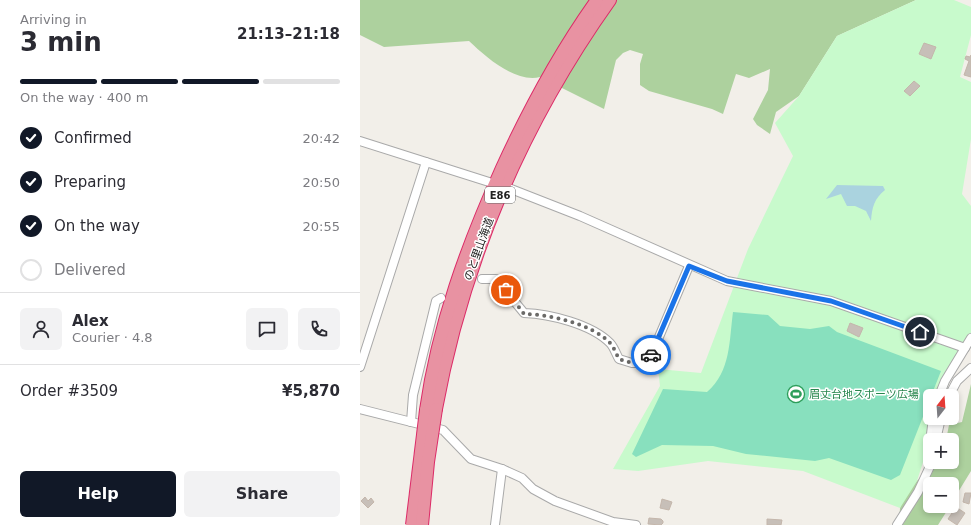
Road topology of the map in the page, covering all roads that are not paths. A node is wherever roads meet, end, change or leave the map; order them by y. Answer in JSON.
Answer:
{"nodes":[{"id":1,"x":597,"y":0,"type":"edge"},
{"id":2,"x":610,"y":0,"type":"edge"},
{"id":3,"x":360,"y":141,"type":"edge"},
{"id":4,"x":426,"y":162,"type":"junction"},
{"id":5,"x":489,"y":182,"type":"dead end"},
{"id":6,"x":511,"y":189,"type":"dead end"},
{"id":7,"x":689,"y":266,"type":"junction"},
{"id":8,"x":482,"y":279,"type":"dead end"},
{"id":9,"x":441,"y":298,"type":"dead end"},
{"id":10,"x":971,"y":338,"type":"edge"},
{"id":11,"x":965,"y":348,"type":"junction"},
{"id":12,"x":360,"y":367,"type":"edge"},
{"id":13,"x":971,"y":368,"type":"edge"},
{"id":14,"x":942,"y":389,"type":"edge"},
{"id":15,"x":953,"y":389,"type":"edge"},
{"id":16,"x":360,"y":409,"type":"edge"},
{"id":17,"x":431,"y":409,"type":"junction"},
{"id":18,"x":411,"y":422,"type":"junction"},
{"id":19,"x":502,"y":469,"type":"junction"},
{"id":20,"x":929,"y":469,"type":"edge"},
{"id":21,"x":412,"y":525,"type":"edge"},
{"id":22,"x":422,"y":525,"type":"edge"},
{"id":23,"x":495,"y":525,"type":"edge"},
{"id":24,"x":636,"y":525,"type":"edge"},
{"id":25,"x":897,"y":525,"type":"edge"}],
"edges":[{"from":1,"to":17,"type":"highway","name":"のと里山海道","number":"E86"},
{"from":2,"to":17,"type":"highway","name":"のと里山海道","number":"E86"},
{"from":3,"to":4,"type":"street"},
{"from":4,"to":5,"type":"street"},
{"from":4,"to":12,"type":"street"},
{"from":6,"to":7,"type":"street"},
{"from":7,"to":8,"type":"street"},
{"from":7,"to":11,"type":"street"},
{"from":9,"to":18,"type":"street"},
{"from":10,"to":11,"type":"street"},
{"from":11,"to":14,"type":"street"},
{"from":13,"to":15,"type":"street"},
{"from":16,"to":18,"type":"street"},
{"from":17,"to":21,"type":"highway","name":"のと里山海道","number":"E86","bridge":true},
{"from":17,"to":22,"type":"highway","name":"のと里山海道","number":"E86","bridge":true},
{"from":18,"to":19,"type":"street"},
{"from":19,"to":23,"type":"street"},
{"from":19,"to":24,"type":"street"},
{"from":20,"to":25,"type":"street"}]}
